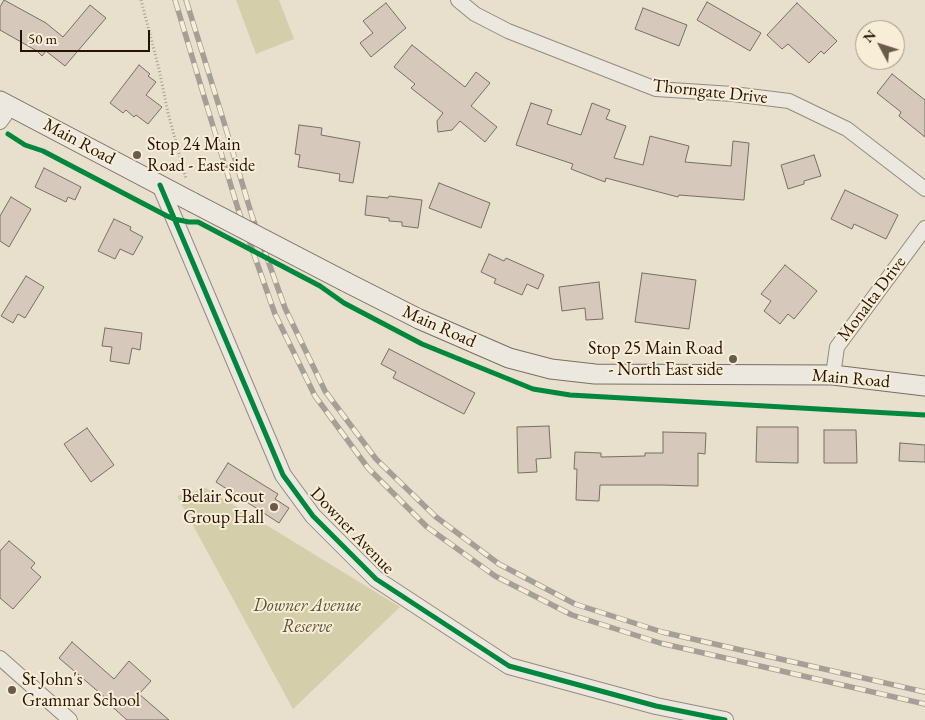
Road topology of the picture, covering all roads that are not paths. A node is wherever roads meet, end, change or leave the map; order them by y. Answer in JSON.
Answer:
{"nodes":[{"id":1,"x":458,"y":0,"type":"edge"},
{"id":2,"x":6,"y":104,"type":"edge"},
{"id":3,"x":0,"y":122,"type":"edge"},
{"id":4,"x":160,"y":185,"type":"junction"},
{"id":5,"x":925,"y":189,"type":"edge"},
{"id":6,"x":925,"y":228,"type":"edge"},
{"id":7,"x":833,"y":375,"type":"junction"},
{"id":8,"x":925,"y":386,"type":"edge"},
{"id":9,"x":0,"y":658,"type":"edge"},
{"id":10,"x":70,"y":720,"type":"edge"},
{"id":11,"x":725,"y":720,"type":"edge"}],
"edges":[{"from":1,"to":5,"type":"street","name":"Thorngate Drive"},
{"from":2,"to":3,"type":"street"},
{"from":2,"to":4,"type":"main road","name":"Main Road"},
{"from":4,"to":7,"type":"main road","name":"Main Road","bridge":true},
{"from":4,"to":11,"type":"street","name":"Downer Avenue"},
{"from":6,"to":7,"type":"street","name":"Monalta Drive"},
{"from":7,"to":8,"type":"main road","name":"Main Road"},
{"from":9,"to":10,"type":"street"}]}
